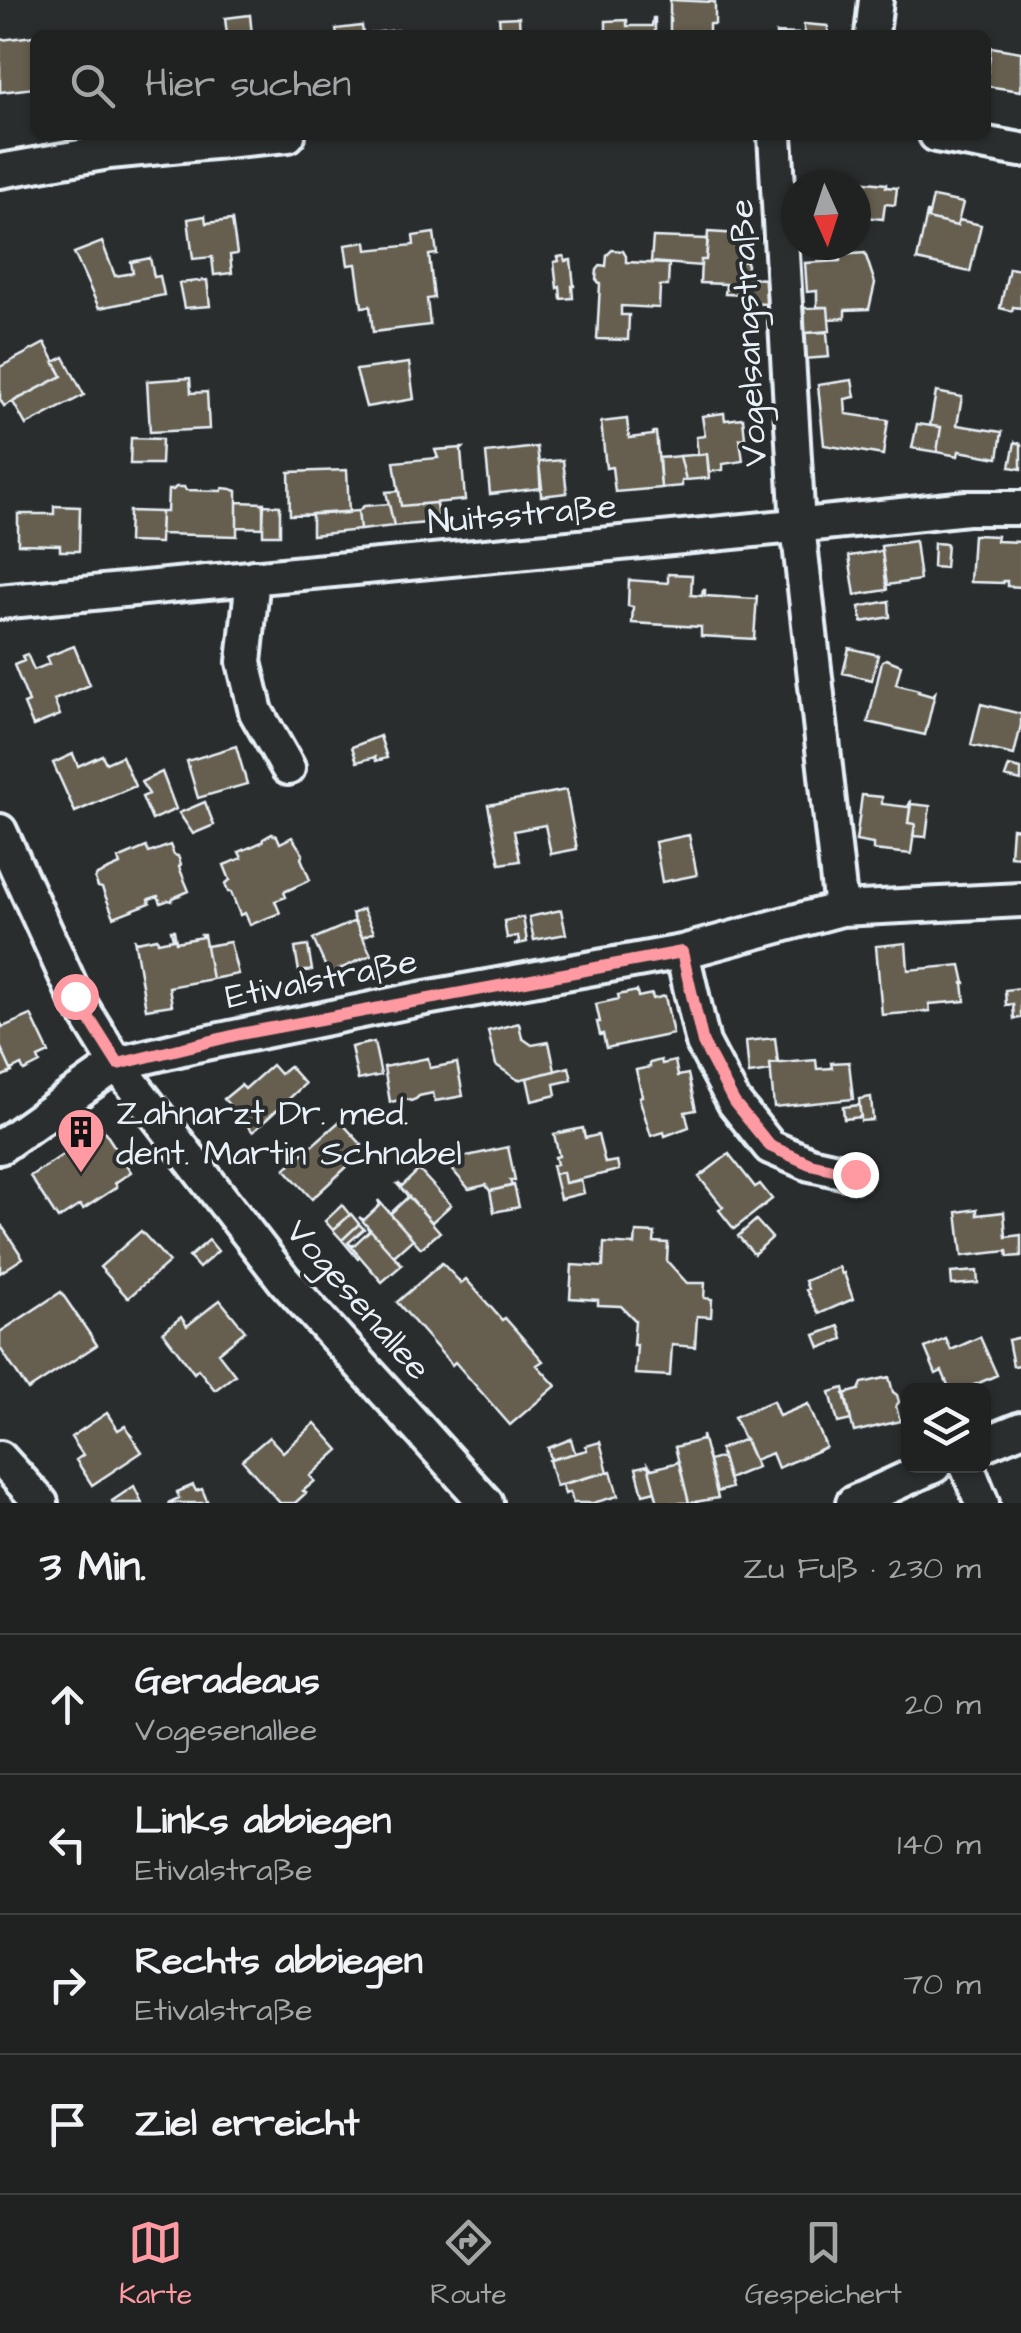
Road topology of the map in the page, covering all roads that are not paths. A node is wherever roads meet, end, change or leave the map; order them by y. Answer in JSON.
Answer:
{"nodes":[{"id":1,"x":876,"y":0,"type":"edge"},
{"id":2,"x":873,"y":30,"type":"edge"},
{"id":3,"x":235,"y":140,"type":"edge"},
{"id":4,"x":775,"y":140,"type":"edge"},
{"id":5,"x":964,"y":140,"type":"edge"},
{"id":6,"x":1021,"y":150,"type":"edge"},
{"id":7,"x":0,"y":172,"type":"edge"},
{"id":8,"x":1021,"y":508,"type":"edge"},
{"id":9,"x":798,"y":526,"type":"junction"},
{"id":10,"x":253,"y":576,"type":"junction"},
{"id":11,"x":0,"y":602,"type":"edge"},
{"id":12,"x":288,"y":768,"type":"dead end"},
{"id":13,"x":0,"y":831,"type":"edge"},
{"id":14,"x":1021,"y":900,"type":"edge"},
{"id":15,"x":840,"y":910,"type":"junction"},
{"id":16,"x":682,"y":952,"type":"junction"},
{"id":17,"x":118,"y":1064,"type":"junction"},
{"id":18,"x":0,"y":1147,"type":"edge"},
{"id":19,"x":855,"y":1174,"type":"dead end"},
{"id":20,"x":1021,"y":1428,"type":"edge"},
{"id":21,"x":991,"y":1441,"type":"edge"},
{"id":22,"x":0,"y":1458,"type":"edge"},
{"id":23,"x":919,"y":1473,"type":"edge"},
{"id":24,"x":970,"y":1473,"type":"edge"},
{"id":25,"x":41,"y":1503,"type":"edge"},
{"id":26,"x":486,"y":1503,"type":"edge"},
{"id":27,"x":853,"y":1503,"type":"edge"},
{"id":28,"x":982,"y":1503,"type":"edge"}],
"edges":[{"from":1,"to":2,"type":"street"},
{"from":3,"to":7,"type":"street"},
{"from":4,"to":9,"type":"street","name":"Vogelsangstraße"},
{"from":5,"to":6,"type":"street"},
{"from":8,"to":9,"type":"street","name":"Nuitsstraße"},
{"from":9,"to":10,"type":"street","name":"Nuitsstraße"},
{"from":9,"to":15,"type":"street"},
{"from":10,"to":11,"type":"street","name":"Nuitsstraße"},
{"from":10,"to":12,"type":"street"},
{"from":13,"to":17,"type":"street","name":"Vogesenallee"},
{"from":14,"to":15,"type":"street","name":"Etivalstraße"},
{"from":15,"to":16,"type":"street","name":"Etivalstraße"},
{"from":16,"to":17,"type":"street","name":"Etivalstraße"},
{"from":16,"to":19,"type":"street"},
{"from":17,"to":18,"type":"street","name":"Etivalstraße"},
{"from":17,"to":26,"type":"street","name":"Vogesenallee"},
{"from":20,"to":21,"type":"street"},
{"from":22,"to":25,"type":"street"},
{"from":23,"to":27,"type":"street"},
{"from":24,"to":28,"type":"street"}]}
